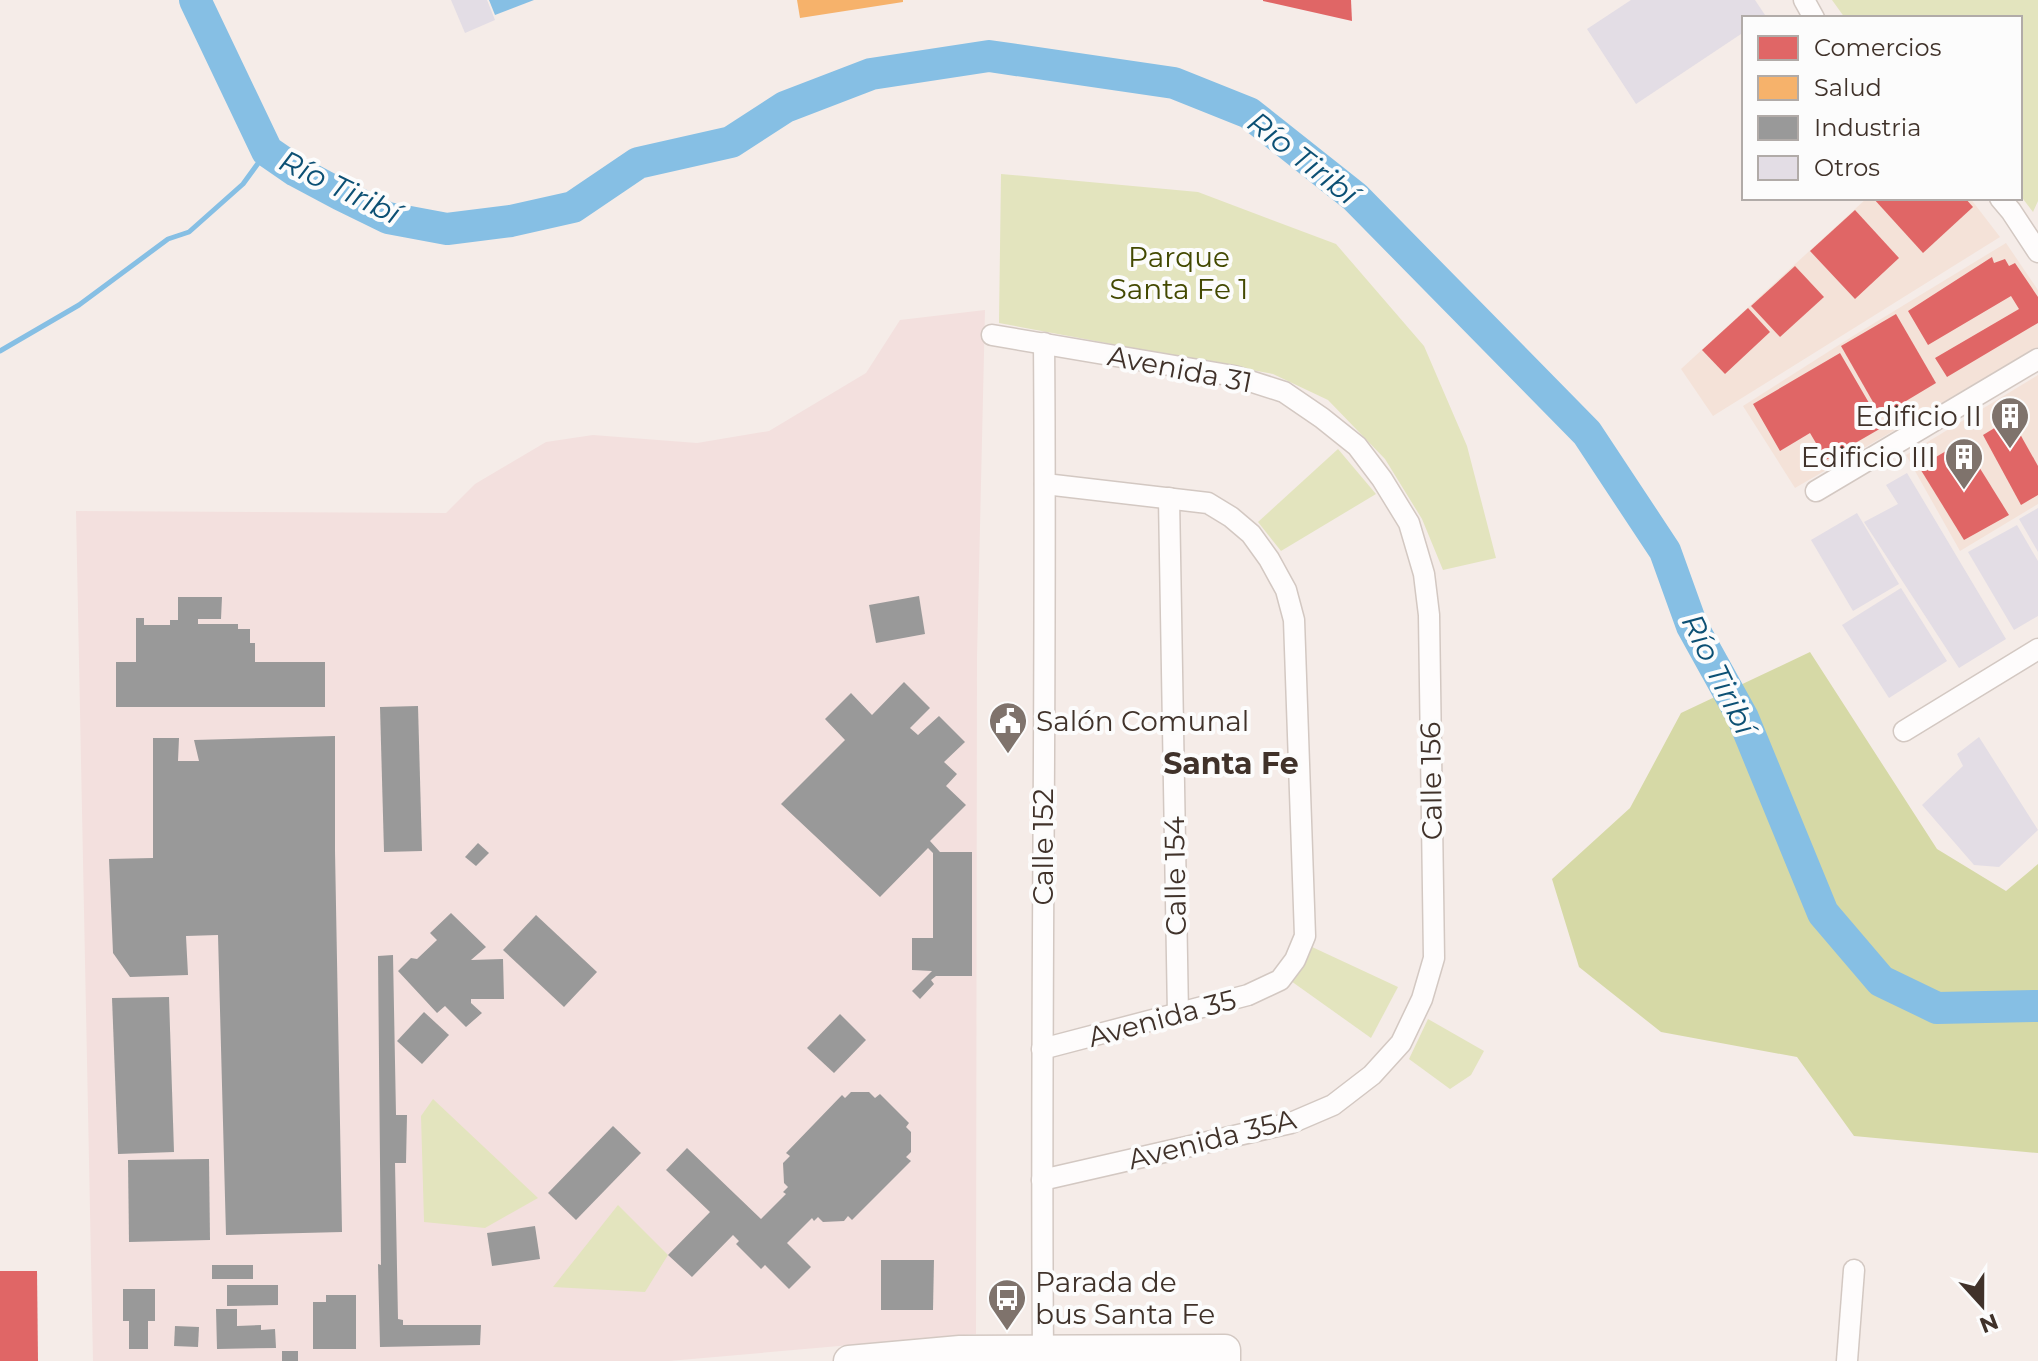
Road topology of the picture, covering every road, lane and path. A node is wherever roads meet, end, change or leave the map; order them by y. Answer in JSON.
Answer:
{"nodes":[{"id":1,"x":2002,"y":200,"type":"edge"},
{"id":2,"x":2038,"y":252,"type":"edge"},
{"id":3,"x":992,"y":335,"type":"dead end"},
{"id":4,"x":1044,"y":343,"type":"junction"},
{"id":5,"x":2038,"y":359,"type":"edge"},
{"id":6,"x":1382,"y":479,"type":"joint"},
{"id":7,"x":1045,"y":484,"type":"junction"},
{"id":8,"x":1816,"y":491,"type":"dead end"},
{"id":9,"x":1169,"y":498,"type":"junction"},
{"id":10,"x":2038,"y":649,"type":"edge"},
{"id":11,"x":1904,"y":731,"type":"dead end"},
{"id":12,"x":1178,"y":1015,"type":"junction"},
{"id":13,"x":1042,"y":1049,"type":"junction"},
{"id":14,"x":1372,"y":1075,"type":"joint"},
{"id":15,"x":1042,"y":1180,"type":"junction"},
{"id":16,"x":1854,"y":1270,"type":"dead end"},
{"id":17,"x":1043,"y":1351,"type":"junction"},
{"id":18,"x":950,"y":1357,"type":"edge"},
{"id":19,"x":849,"y":1361,"type":"edge"},
{"id":20,"x":877,"y":1361,"type":"edge"},
{"id":21,"x":1225,"y":1361,"type":"edge"},
{"id":22,"x":1847,"y":1361,"type":"edge"}],
"edges":[{"from":1,"to":2,"type":"street"},
{"from":3,"to":4,"type":"street","name":"Avenida 31"},
{"from":4,"to":6,"type":"street","name":"Avenida 31"},
{"from":4,"to":7,"type":"street","name":"Calle 152"},
{"from":5,"to":8,"type":"street"},
{"from":6,"to":14,"type":"street","name":"Calle 156"},
{"from":7,"to":9,"type":"street"},
{"from":7,"to":13,"type":"street","name":"Calle 152"},
{"from":9,"to":12,"type":"street","name":"Calle 154"},
{"from":9,"to":12,"type":"street","name":"Avenida 35"},
{"from":10,"to":11,"type":"street"},
{"from":12,"to":13,"type":"street","name":"Avenida 35"},
{"from":13,"to":15,"type":"street","name":"Calle 152"},
{"from":14,"to":15,"type":"street","name":"Avenida 35A"},
{"from":15,"to":17,"type":"street","name":"Calle 152"},
{"from":16,"to":22,"type":"street"},
{"from":17,"to":18,"type":"main road"},
{"from":17,"to":21,"type":"main road"},
{"from":18,"to":19,"type":"main road"},
{"from":18,"to":20,"type":"main road"}]}
